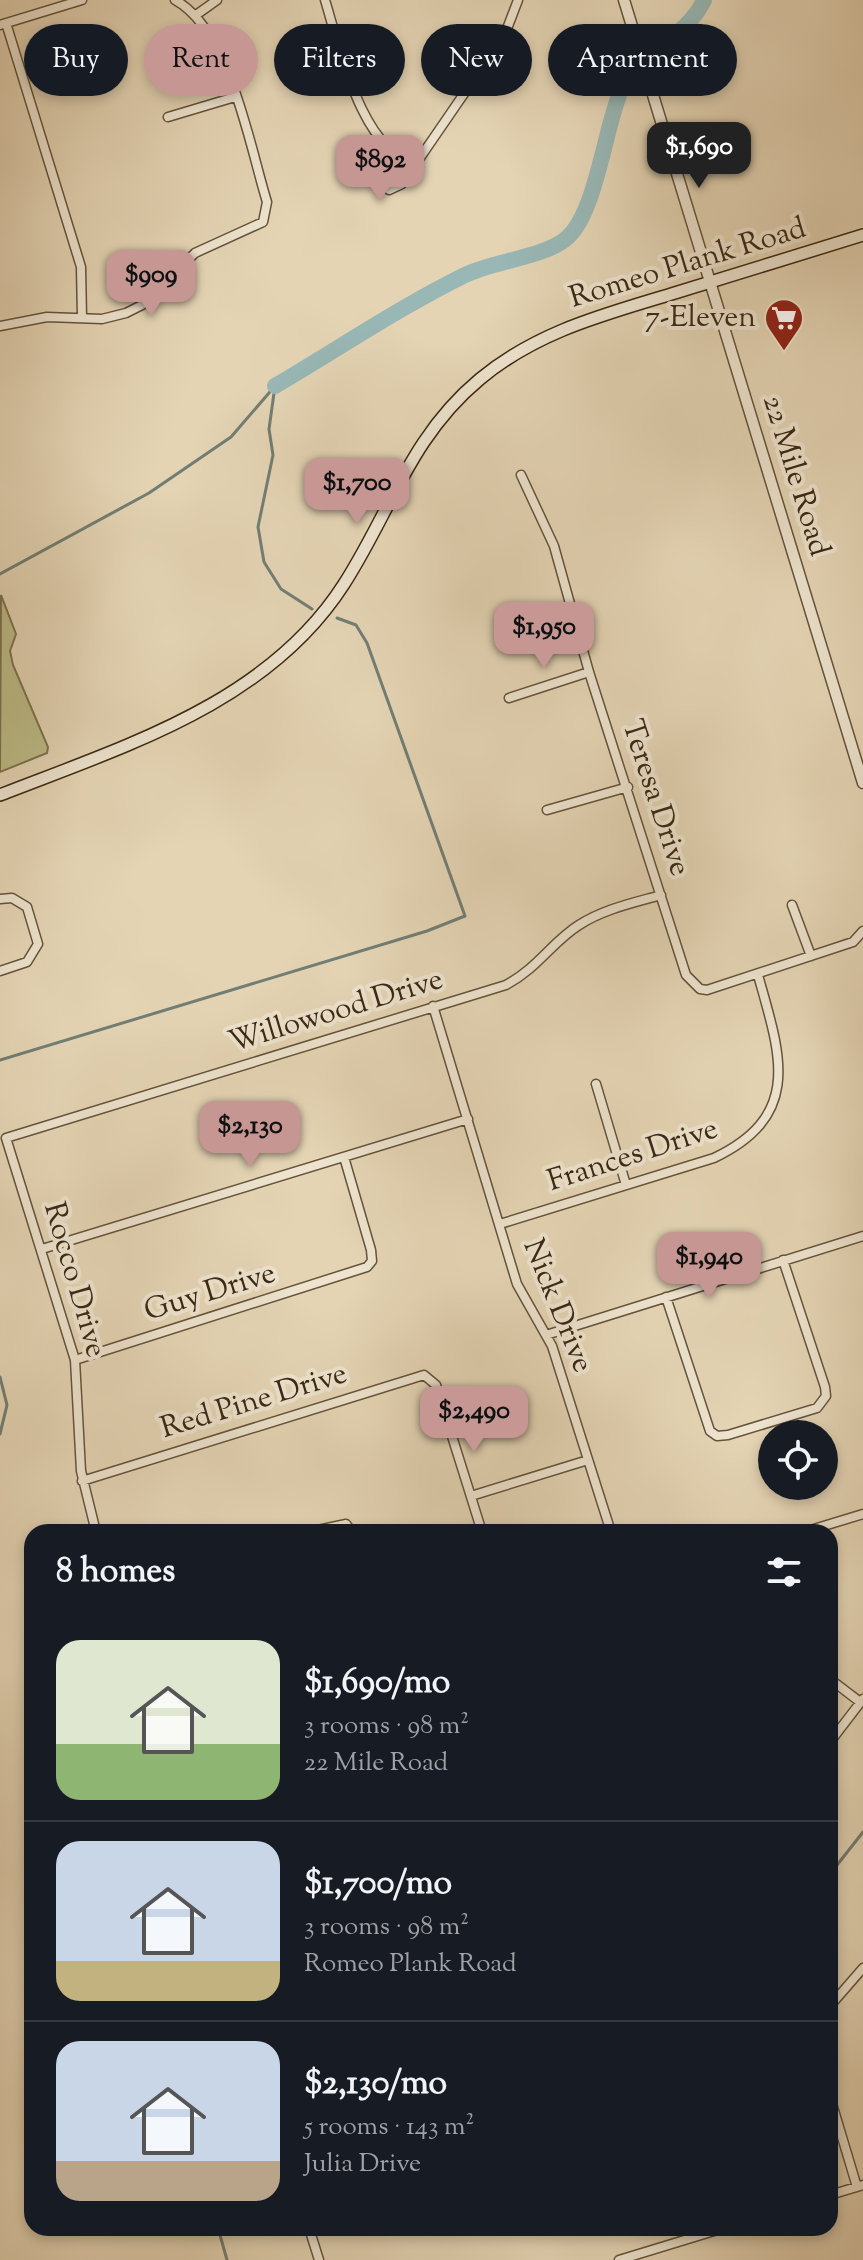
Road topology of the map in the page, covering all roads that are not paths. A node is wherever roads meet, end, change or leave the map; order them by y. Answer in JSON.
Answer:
{"nodes":[{"id":1,"x":82,"y":0,"type":"edge"},
{"id":2,"x":175,"y":0,"type":"edge"},
{"id":3,"x":217,"y":0,"type":"edge"},
{"id":4,"x":325,"y":0,"type":"edge"},
{"id":5,"x":518,"y":0,"type":"edge"},
{"id":6,"x":624,"y":0,"type":"edge"},
{"id":7,"x":196,"y":15,"type":"junction"},
{"id":8,"x":3,"y":24,"type":"edge"},
{"id":9,"x":235,"y":97,"type":"junction"},
{"id":10,"x":168,"y":117,"type":"dead end"},
{"id":11,"x":395,"y":151,"type":"junction"},
{"id":12,"x":417,"y":158,"type":"junction"},
{"id":13,"x":863,"y":235,"type":"edge"},
{"id":14,"x":710,"y":282,"type":"junction"},
{"id":15,"x":82,"y":318,"type":"junction"},
{"id":16,"x":0,"y":326,"type":"edge"},
{"id":17,"x":521,"y":475,"type":"dead end"},
{"id":18,"x":589,"y":672,"type":"junction"},
{"id":19,"x":509,"y":698,"type":"dead end"},
{"id":20,"x":863,"y":783,"type":"edge"},
{"id":21,"x":628,"y":787,"type":"junction"},
{"id":22,"x":0,"y":795,"type":"edge"},
{"id":23,"x":547,"y":810,"type":"dead end"},
{"id":24,"x":661,"y":895,"type":"junction"},
{"id":25,"x":0,"y":899,"type":"edge"},
{"id":26,"x":792,"y":905,"type":"dead end"},
{"id":27,"x":863,"y":931,"type":"edge"},
{"id":28,"x":853,"y":942,"type":"junction"},
{"id":29,"x":863,"y":944,"type":"edge"},
{"id":30,"x":811,"y":956,"type":"junction"},
{"id":31,"x":0,"y":971,"type":"edge"},
{"id":32,"x":758,"y":975,"type":"junction"},
{"id":33,"x":433,"y":1006,"type":"junction"},
{"id":34,"x":596,"y":1084,"type":"dead end"},
{"id":35,"x":468,"y":1119,"type":"junction"},
{"id":36,"x":6,"y":1138,"type":"joint"},
{"id":37,"x":344,"y":1157,"type":"junction"},
{"id":38,"x":626,"y":1185,"type":"junction"},
{"id":39,"x":500,"y":1224,"type":"junction"},
{"id":40,"x":863,"y":1236,"type":"edge"},
{"id":41,"x":42,"y":1249,"type":"junction"},
{"id":42,"x":783,"y":1260,"type":"junction"},
{"id":43,"x":666,"y":1297,"type":"junction"},
{"id":44,"x":546,"y":1335,"type":"junction"},
{"id":45,"x":75,"y":1360,"type":"junction"},
{"id":46,"x":588,"y":1460,"type":"junction"},
{"id":47,"x":82,"y":1481,"type":"junction"},
{"id":48,"x":471,"y":1496,"type":"junction"},
{"id":49,"x":863,"y":1514,"type":"edge"},
{"id":50,"x":94,"y":1524,"type":"edge"},
{"id":51,"x":480,"y":1524,"type":"edge"},
{"id":52,"x":608,"y":1524,"type":"edge"},
{"id":53,"x":830,"y":1524,"type":"edge"},
{"id":54,"x":838,"y":1684,"type":"edge"},
{"id":55,"x":862,"y":1700,"type":"edge"},
{"id":56,"x":838,"y":1732,"type":"edge"},
{"id":57,"x":863,"y":1968,"type":"edge"},
{"id":58,"x":838,"y":1997,"type":"edge"},
{"id":59,"x":838,"y":2121,"type":"edge"},
{"id":60,"x":860,"y":2186,"type":"edge"},
{"id":61,"x":838,"y":2193,"type":"edge"},
{"id":62,"x":313,"y":2236,"type":"edge"},
{"id":63,"x":698,"y":2236,"type":"edge"},
{"id":64,"x":319,"y":2260,"type":"edge"},
{"id":65,"x":619,"y":2260,"type":"edge"}],
"edges":[{"from":1,"to":8,"type":"street"},
{"from":2,"to":7,"type":"street"},
{"from":3,"to":7,"type":"street"},
{"from":4,"to":11,"type":"street"},
{"from":5,"to":12,"type":"street"},
{"from":6,"to":14,"type":"street","name":"22 Mile Road"},
{"from":7,"to":9,"type":"street"},
{"from":8,"to":15,"type":"street"},
{"from":9,"to":10,"type":"street"},
{"from":9,"to":15,"type":"street"},
{"from":11,"to":12,"type":"street"},
{"from":11,"to":12,"type":"street"},
{"from":13,"to":14,"type":"main road","name":"Romeo Plank Road"},
{"from":14,"to":20,"type":"street","name":"22 Mile Road"},
{"from":14,"to":22,"type":"main road","name":"Romeo Plank Road"},
{"from":15,"to":16,"type":"street"},
{"from":17,"to":18,"type":"street","name":"Teresa Drive"},
{"from":18,"to":19,"type":"street"},
{"from":18,"to":21,"type":"street","name":"Teresa Drive"},
{"from":21,"to":23,"type":"street"},
{"from":21,"to":24,"type":"street","name":"Teresa Drive"},
{"from":24,"to":32,"type":"street","name":"Teresa Drive"},
{"from":24,"to":33,"type":"street","name":"Willowood Drive"},
{"from":25,"to":31,"type":"street"},
{"from":26,"to":30,"type":"street"},
{"from":27,"to":28,"type":"street"},
{"from":28,"to":29,"type":"street"},
{"from":28,"to":30,"type":"street"},
{"from":30,"to":32,"type":"street"},
{"from":32,"to":38,"type":"street","name":"Frances Drive"},
{"from":33,"to":35,"type":"street","name":"Nick Drive"},
{"from":33,"to":36,"type":"street","name":"Willowood Drive"},
{"from":34,"to":38,"type":"street"},
{"from":35,"to":37,"type":"street"},
{"from":35,"to":39,"type":"street","name":"Nick Drive"},
{"from":36,"to":41,"type":"street","name":"Rocco Drive"},
{"from":37,"to":41,"type":"street"},
{"from":37,"to":45,"type":"street","name":"Guy Drive"},
{"from":38,"to":39,"type":"street","name":"Frances Drive"},
{"from":39,"to":44,"type":"street","name":"Nick Drive"},
{"from":40,"to":42,"type":"street"},
{"from":41,"to":45,"type":"street","name":"Rocco Drive"},
{"from":42,"to":43,"type":"street"},
{"from":42,"to":43,"type":"street"},
{"from":43,"to":44,"type":"street"},
{"from":44,"to":46,"type":"street","name":"Nick Drive"},
{"from":45,"to":47,"type":"street","name":"Rocco Drive"},
{"from":46,"to":48,"type":"street"},
{"from":46,"to":52,"type":"street","name":"Nick Drive"},
{"from":47,"to":48,"type":"street","name":"Red Pine Drive"},
{"from":47,"to":50,"type":"street","name":"Rocco Drive"},
{"from":48,"to":51,"type":"street"},
{"from":49,"to":53,"type":"street"},
{"from":54,"to":55,"type":"street"},
{"from":55,"to":56,"type":"street"},
{"from":57,"to":58,"type":"street"},
{"from":59,"to":60,"type":"street"},
{"from":60,"to":61,"type":"street"},
{"from":62,"to":64,"type":"street"},
{"from":63,"to":65,"type":"street"}]}
